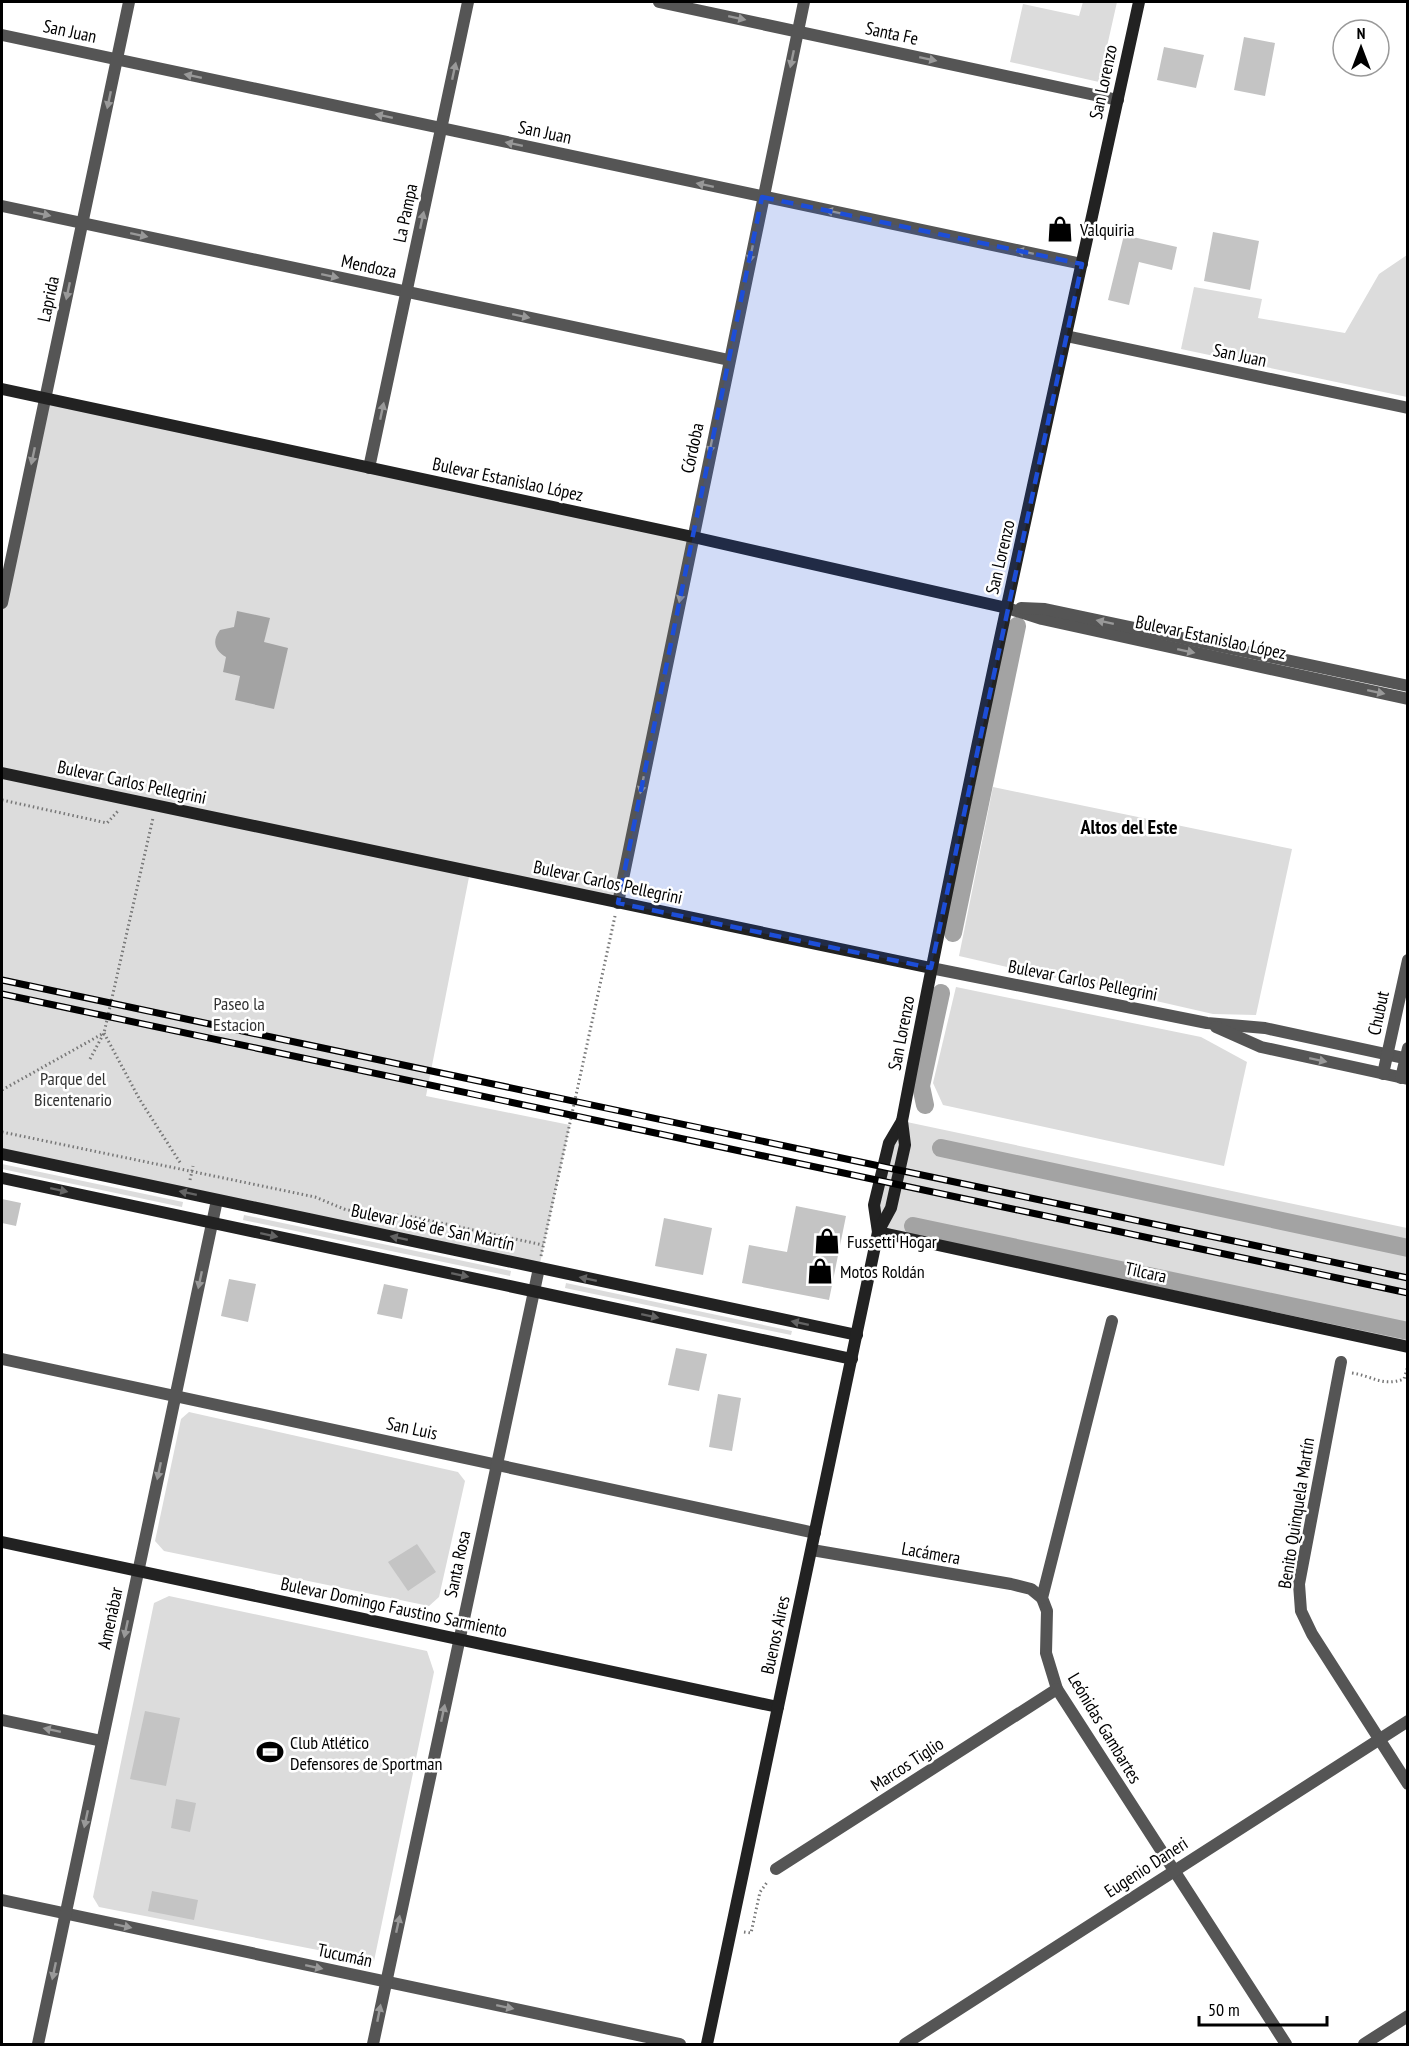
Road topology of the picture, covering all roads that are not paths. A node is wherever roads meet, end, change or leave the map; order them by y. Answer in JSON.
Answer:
{"nodes":[{"id":1,"x":129,"y":2,"type":"edge"},
{"id":2,"x":468,"y":2,"type":"edge"},
{"id":3,"x":660,"y":2,"type":"edge"},
{"id":4,"x":804,"y":2,"type":"edge"},
{"id":5,"x":1139,"y":2,"type":"edge"},
{"id":6,"x":798,"y":31,"type":"junction"},
{"id":7,"x":2,"y":35,"type":"edge"},
{"id":8,"x":117,"y":59,"type":"junction"},
{"id":9,"x":1118,"y":100,"type":"junction"},
{"id":10,"x":441,"y":128,"type":"junction"},
{"id":11,"x":762,"y":197,"type":"junction"},
{"id":12,"x":2,"y":206,"type":"edge"},
{"id":13,"x":82,"y":223,"type":"junction"},
{"id":14,"x":1082,"y":264,"type":"junction"},
{"id":15,"x":407,"y":292,"type":"junction"},
{"id":16,"x":1066,"y":336,"type":"junction"},
{"id":17,"x":729,"y":360,"type":"junction"},
{"id":18,"x":2,"y":389,"type":"edge"},
{"id":19,"x":45,"y":399,"type":"junction"},
{"id":20,"x":1407,"y":408,"type":"edge"},
{"id":21,"x":369,"y":468,"type":"junction"},
{"id":22,"x":693,"y":537,"type":"junction"},
{"id":23,"x":4,"y":577,"type":"edge"},
{"id":24,"x":2,"y":603,"type":"edge"},
{"id":25,"x":1007,"y":608,"type":"junction"},
{"id":26,"x":1407,"y":686,"type":"edge"},
{"id":27,"x":1407,"y":699,"type":"edge"},
{"id":28,"x":2,"y":772,"type":"edge"},
{"id":29,"x":618,"y":903,"type":"junction"},
{"id":30,"x":1407,"y":960,"type":"edge"},
{"id":31,"x":931,"y":968,"type":"junction"},
{"id":32,"x":1207,"y":1023,"type":"junction"},
{"id":33,"x":1265,"y":1028,"type":"junction"},
{"id":34,"x":1261,"y":1047,"type":"junction"},
{"id":35,"x":1388,"y":1054,"type":"junction"},
{"id":36,"x":1407,"y":1055,"type":"edge"},
{"id":37,"x":1383,"y":1074,"type":"junction"},
{"id":38,"x":1404,"y":1078,"type":"edge"},
{"id":39,"x":902,"y":1121,"type":"junction"},
{"id":40,"x":2,"y":1154,"type":"edge"},
{"id":41,"x":883,"y":1167,"type":"joint"},
{"id":42,"x":899,"y":1170,"type":"joint"},
{"id":43,"x":2,"y":1178,"type":"edge"},
{"id":44,"x":217,"y":1200,"type":"junction"},
{"id":45,"x":212,"y":1223,"type":"junction"},
{"id":46,"x":878,"y":1232,"type":"junction"},
{"id":47,"x":539,"y":1268,"type":"junction"},
{"id":48,"x":534,"y":1291,"type":"junction"},
{"id":49,"x":1112,"y":1321,"type":"dead end"},
{"id":50,"x":857,"y":1335,"type":"junction"},
{"id":51,"x":1407,"y":1347,"type":"edge"},
{"id":52,"x":2,"y":1359,"type":"edge"},
{"id":53,"x":852,"y":1359,"type":"junction"},
{"id":54,"x":1341,"y":1362,"type":"dead end"},
{"id":55,"x":175,"y":1396,"type":"junction"},
{"id":56,"x":496,"y":1465,"type":"junction"},
{"id":57,"x":815,"y":1533,"type":"junction"},
{"id":58,"x":2,"y":1542,"type":"edge"},
{"id":59,"x":812,"y":1550,"type":"junction"},
{"id":60,"x":138,"y":1571,"type":"junction"},
{"id":61,"x":1042,"y":1598,"type":"junction"},
{"id":62,"x":459,"y":1640,"type":"junction"},
{"id":63,"x":1057,"y":1689,"type":"junction"},
{"id":64,"x":778,"y":1707,"type":"junction"},
{"id":65,"x":2,"y":1720,"type":"edge"},
{"id":66,"x":1407,"y":1720,"type":"edge"},
{"id":67,"x":1379,"y":1739,"type":"junction"},
{"id":68,"x":102,"y":1741,"type":"junction"},
{"id":69,"x":1407,"y":1784,"type":"edge"},
{"id":70,"x":776,"y":1869,"type":"road end"},
{"id":71,"x":1174,"y":1871,"type":"junction"},
{"id":72,"x":2,"y":1900,"type":"edge"},
{"id":73,"x":66,"y":1914,"type":"junction"},
{"id":74,"x":385,"y":1982,"type":"junction"},
{"id":75,"x":1407,"y":2016,"type":"edge"},
{"id":76,"x":38,"y":2044,"type":"edge"},
{"id":77,"x":373,"y":2044,"type":"edge"},
{"id":78,"x":680,"y":2044,"type":"edge"},
{"id":79,"x":707,"y":2044,"type":"edge"},
{"id":80,"x":905,"y":2044,"type":"edge"},
{"id":81,"x":1286,"y":2044,"type":"edge"},
{"id":82,"x":1364,"y":2044,"type":"edge"}],
"edges":[{"from":1,"to":8,"type":"street","name":"Laprida"},
{"from":10,"to":2,"type":"street","name":"La Pampa","one_way":true},
{"from":3,"to":6,"type":"street","name":"Santa Fe","one_way":true},
{"from":4,"to":6,"type":"street","name":"Córdoba"},
{"from":5,"to":9,"type":"main road","name":"San Lorenzo"},
{"from":6,"to":9,"type":"street","name":"Santa Fe","one_way":true},
{"from":6,"to":11,"type":"street","name":"Córdoba","one_way":true},
{"from":7,"to":8,"type":"street","name":"San Juan"},
{"from":10,"to":8,"type":"street","name":"San Juan","one_way":true},
{"from":8,"to":13,"type":"street","name":"Laprida","one_way":true},
{"from":9,"to":14,"type":"main road","name":"San Lorenzo"},
{"from":11,"to":10,"type":"street","name":"San Juan","one_way":true},
{"from":15,"to":10,"type":"street","name":"La Pampa","one_way":true},
{"from":14,"to":11,"type":"street","name":"San Juan","one_way":true},
{"from":11,"to":17,"type":"street","name":"Córdoba","one_way":true},
{"from":12,"to":13,"type":"street","name":"Mendoza","one_way":true},
{"from":13,"to":15,"type":"street","name":"Mendoza","one_way":true},
{"from":13,"to":19,"type":"street","name":"Laprida","one_way":true},
{"from":14,"to":16,"type":"main road","name":"San Lorenzo"},
{"from":15,"to":17,"type":"street","name":"Mendoza","one_way":true},
{"from":21,"to":15,"type":"street","name":"La Pampa","one_way":true},
{"from":16,"to":20,"type":"street","name":"San Juan"},
{"from":16,"to":25,"type":"main road","name":"San Lorenzo"},
{"from":17,"to":22,"type":"street","name":"Córdoba","one_way":true},
{"from":18,"to":19,"type":"main road","name":"Bulevar Estanislao López"},
{"from":19,"to":21,"type":"main road","name":"Bulevar Estanislao López"},
{"from":19,"to":23,"type":"street","name":"Laprida","one_way":true},
{"from":21,"to":22,"type":"main road","name":"Bulevar Estanislao López"},
{"from":22,"to":25,"type":"main road","name":"Bulevar Estanislao López"},
{"from":22,"to":29,"type":"street","name":"Córdoba","one_way":true},
{"from":23,"to":24,"type":"street","name":"Laprida"},
{"from":26,"to":25,"type":"street","name":"Bulevar Estanislao López","one_way":true},
{"from":25,"to":27,"type":"street","name":"Bulevar Estanislao López","one_way":true},
{"from":25,"to":31,"type":"main road","name":"San Lorenzo"},
{"from":28,"to":29,"type":"main road","name":"Bulevar Carlos Pellegrini"},
{"from":29,"to":31,"type":"main road","name":"Bulevar Carlos Pellegrini"},
{"from":30,"to":35,"type":"street","name":"Chubut"},
{"from":31,"to":32,"type":"street","name":"Bulevar Carlos Pellegrini"},
{"from":31,"to":39,"type":"main road","name":"San Lorenzo"},
{"from":32,"to":33,"type":"street","name":"Bulevar Carlos Pellegrini"},
{"from":32,"to":34,"type":"street","name":"Bulevar Carlos Pellegrini"},
{"from":33,"to":34,"type":"street"},
{"from":33,"to":35,"type":"street","name":"Bulevar Carlos Pellegrini"},
{"from":34,"to":37,"type":"street","name":"Bulevar Carlos Pellegrini","one_way":true},
{"from":35,"to":36,"type":"street","name":"Bulevar Carlos Pellegrini"},
{"from":35,"to":37,"type":"street","name":"Chubut"},
{"from":36,"to":38,"type":"street"},
{"from":37,"to":38,"type":"street","name":"Bulevar Carlos Pellegrini"},
{"from":39,"to":41,"type":"main road","name":"San Lorenzo"},
{"from":39,"to":42,"type":"main road","name":"San Lorenzo"},
{"from":44,"to":40,"type":"main road","name":"Bulevar José de San Martín","one_way":true},
{"from":41,"to":46,"type":"main road","name":"Buenos Aires"},
{"from":42,"to":46,"type":"main road","name":"Buenos Aires"},
{"from":43,"to":45,"type":"main road","one_way":true},
{"from":44,"to":45,"type":"street","name":"Amenábar"},
{"from":47,"to":44,"type":"main road","name":"Bulevar José de San Martín","one_way":true},
{"from":45,"to":48,"type":"main road","one_way":true},
{"from":45,"to":55,"type":"street","name":"Amenábar","one_way":true},
{"from":46,"to":50,"type":"main road","name":"Buenos Aires"},
{"from":46,"to":51,"type":"main road","name":"Tilcara"},
{"from":47,"to":48,"type":"street","name":"Santa Rosa"},
{"from":50,"to":47,"type":"main road","name":"Bulevar José de San Martín","one_way":true},
{"from":48,"to":53,"type":"main road","one_way":true},
{"from":48,"to":56,"type":"street","name":"Santa Rosa"},
{"from":49,"to":61,"type":"street","name":"Leónidas Gambartes"},
{"from":50,"to":53,"type":"main road","name":"Buenos Aires"},
{"from":52,"to":55,"type":"street","name":"San Luis"},
{"from":53,"to":57,"type":"main road","name":"Buenos Aires"},
{"from":54,"to":67,"type":"street","name":"Benito Quinquela Martín"},
{"from":55,"to":56,"type":"street","name":"San Luis"},
{"from":55,"to":60,"type":"street","name":"Amenábar","one_way":true},
{"from":56,"to":57,"type":"street","name":"San Luis"},
{"from":56,"to":62,"type":"street","name":"Santa Rosa"},
{"from":57,"to":59,"type":"main road","name":"Buenos Aires"},
{"from":58,"to":60,"type":"main road","name":"Bulevar Domingo Faustino Sarmiento"},
{"from":59,"to":61,"type":"street","name":"Lacámera"},
{"from":59,"to":64,"type":"main road","name":"Buenos Aires"},
{"from":60,"to":62,"type":"main road","name":"Bulevar Domingo Faustino Sarmiento"},
{"from":60,"to":68,"type":"street","name":"Amenábar","one_way":true},
{"from":61,"to":63,"type":"street","name":"Leónidas Gambartes"},
{"from":62,"to":64,"type":"main road","name":"Bulevar Domingo Faustino Sarmiento"},
{"from":74,"to":62,"type":"street","name":"Santa Rosa","one_way":true},
{"from":63,"to":70,"type":"street","name":"Marcos Tiglio"},
{"from":63,"to":71,"type":"street","name":"Leónidas Gambartes"},
{"from":64,"to":79,"type":"main road","name":"Buenos Aires"},
{"from":68,"to":65,"type":"street","one_way":true},
{"from":66,"to":67,"type":"street","name":"Eugenio Daneri"},
{"from":67,"to":69,"type":"street","name":"Benito Quinquela Martín"},
{"from":67,"to":71,"type":"street","name":"Eugenio Daneri"},
{"from":68,"to":73,"type":"street","name":"Amenábar","one_way":true},
{"from":71,"to":80,"type":"street","name":"Eugenio Daneri"},
{"from":71,"to":81,"type":"street","name":"Leónidas Gambartes"},
{"from":72,"to":73,"type":"street","name":"Tucumán"},
{"from":73,"to":74,"type":"street","name":"Tucumán","one_way":true},
{"from":73,"to":76,"type":"street","name":"Amenábar","one_way":true},
{"from":77,"to":74,"type":"street","name":"Santa Rosa","one_way":true},
{"from":74,"to":78,"type":"street","name":"Tucumán","one_way":true},
{"from":75,"to":82,"type":"street"}]}
